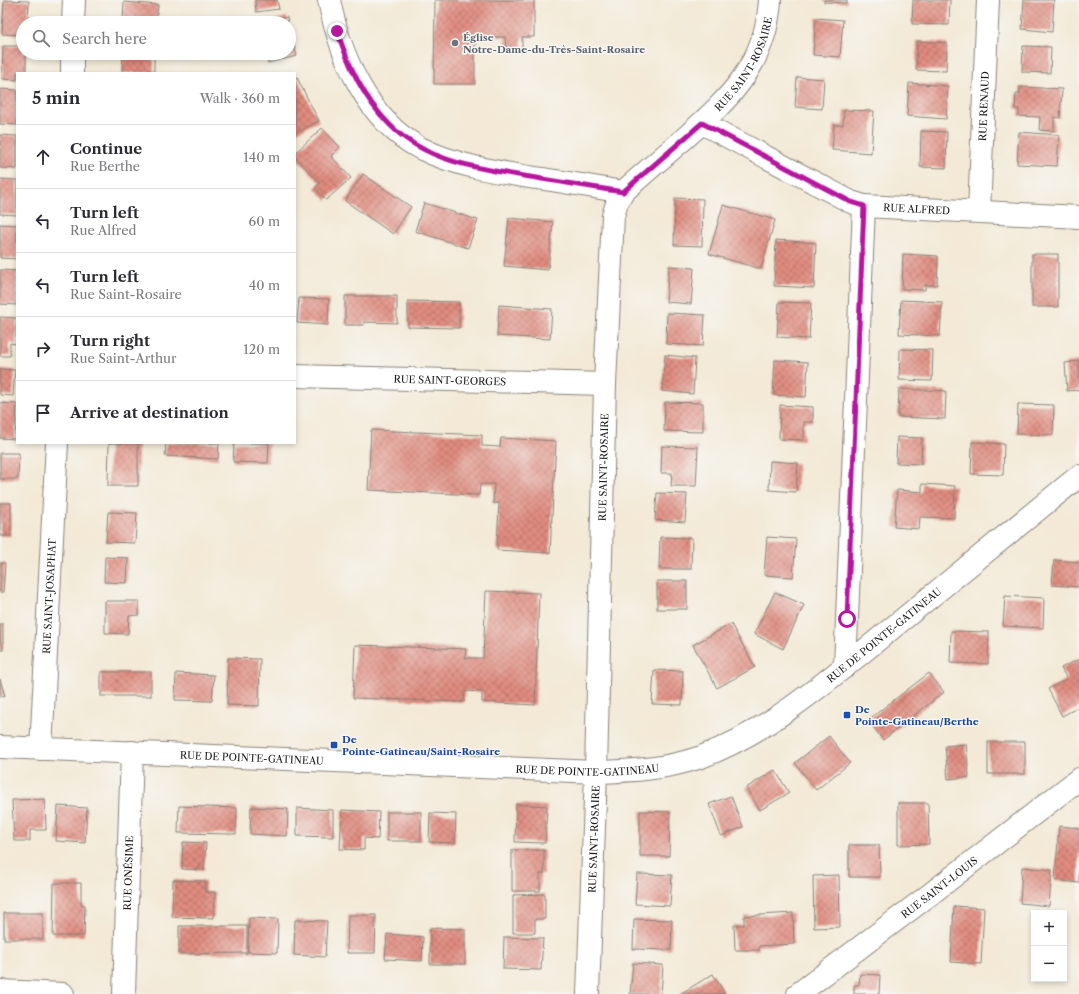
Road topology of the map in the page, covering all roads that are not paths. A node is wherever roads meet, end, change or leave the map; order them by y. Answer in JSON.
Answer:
{"nodes":[{"id":1,"x":74,"y":0,"type":"edge"},
{"id":2,"x":329,"y":0,"type":"edge"},
{"id":3,"x":770,"y":0,"type":"edge"},
{"id":4,"x":988,"y":0,"type":"edge"},
{"id":5,"x":74,"y":16,"type":"edge"},
{"id":6,"x":72,"y":60,"type":"edge"},
{"id":7,"x":72,"y":72,"type":"edge"},
{"id":8,"x":702,"y":123,"type":"junction"},
{"id":9,"x":623,"y":192,"type":"junction"},
{"id":10,"x":864,"y":206,"type":"junction"},
{"id":11,"x":979,"y":212,"type":"junction"},
{"id":12,"x":1079,"y":217,"type":"edge"},
{"id":13,"x":296,"y":376,"type":"edge"},
{"id":14,"x":605,"y":384,"type":"junction"},
{"id":15,"x":57,"y":444,"type":"edge"},
{"id":16,"x":1079,"y":476,"type":"edge"},
{"id":17,"x":844,"y":667,"type":"junction"},
{"id":18,"x":0,"y":747,"type":"edge"},
{"id":19,"x":41,"y":749,"type":"junction"},
{"id":20,"x":132,"y":752,"type":"junction"},
{"id":21,"x":596,"y":772,"type":"junction"},
{"id":22,"x":1079,"y":779,"type":"edge"},
{"id":23,"x":0,"y":992,"type":"edge"},
{"id":24,"x":63,"y":994,"type":"edge"},
{"id":25,"x":124,"y":994,"type":"edge"},
{"id":26,"x":588,"y":994,"type":"edge"},
{"id":27,"x":798,"y":994,"type":"edge"}],
"edges":[{"from":1,"to":5,"type":"street"},
{"from":2,"to":9,"type":"street"},
{"from":3,"to":8,"type":"street","name":"RUE SAINT-ROSAIRE"},
{"from":4,"to":11,"type":"street","name":"RUE RENAUD"},
{"from":6,"to":7,"type":"street"},
{"from":8,"to":9,"type":"street","name":"RUE SAINT-ROSAIRE"},
{"from":8,"to":10,"type":"street","name":"RUE ALFRED"},
{"from":9,"to":14,"type":"street","name":"RUE SAINT-ROSAIRE"},
{"from":10,"to":11,"type":"street","name":"RUE ALFRED"},
{"from":10,"to":17,"type":"street"},
{"from":11,"to":12,"type":"street","name":"RUE ALFRED"},
{"from":13,"to":14,"type":"street","name":"RUE SAINT-GEORGES"},
{"from":14,"to":21,"type":"street","name":"RUE SAINT-ROSAIRE"},
{"from":15,"to":19,"type":"street","name":"RUE SAINT-JOSAPHAT"},
{"from":16,"to":17,"type":"street","name":"RUE DE POINTE-GATINEAU"},
{"from":17,"to":21,"type":"street","name":"RUE DE POINTE-GATINEAU"},
{"from":18,"to":19,"type":"street","name":"RUE DE POINTE-GATINEAU"},
{"from":19,"to":20,"type":"street","name":"RUE DE POINTE-GATINEAU"},
{"from":20,"to":21,"type":"street","name":"RUE DE POINTE-GATINEAU"},
{"from":20,"to":25,"type":"street","name":"RUE ONÉSIME"},
{"from":21,"to":26,"type":"street","name":"RUE SAINT-ROSAIRE"},
{"from":22,"to":27,"type":"street","name":"RUE SAINT-LOUIS"},
{"from":23,"to":24,"type":"street"}]}
